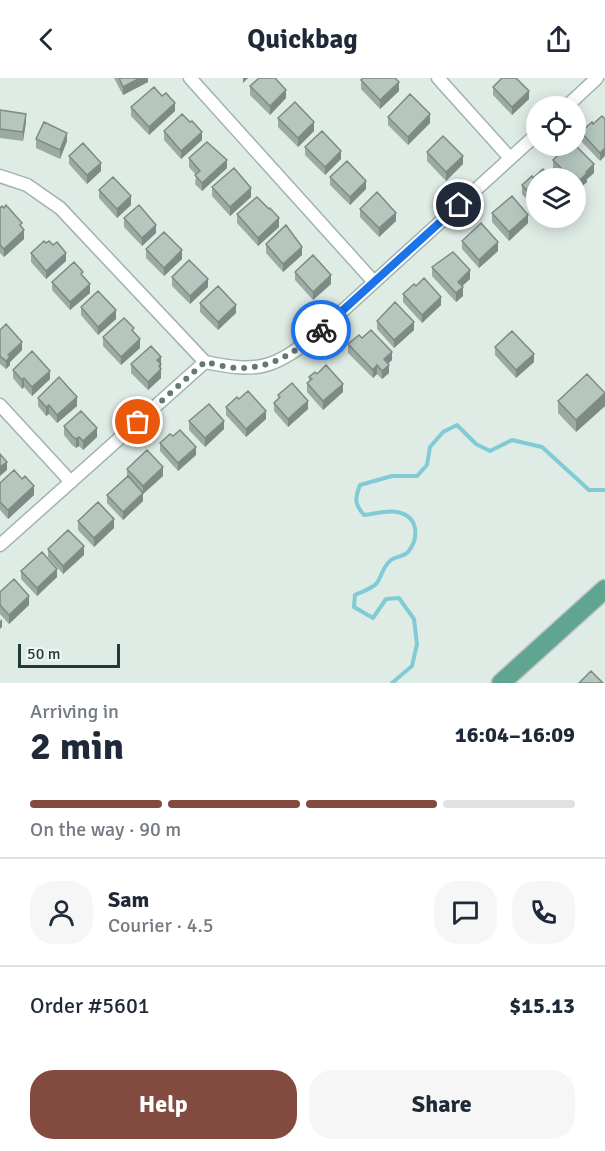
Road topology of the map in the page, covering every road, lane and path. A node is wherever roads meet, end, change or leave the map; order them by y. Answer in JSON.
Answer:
{"nodes":[{"id":1,"x":190,"y":78,"type":"edge"},
{"id":2,"x":438,"y":78,"type":"edge"},
{"id":3,"x":597,"y":78,"type":"edge"},
{"id":4,"x":578,"y":96,"type":"edge"},
{"id":5,"x":526,"y":144,"type":"edge"},
{"id":6,"x":510,"y":158,"type":"junction"},
{"id":7,"x":0,"y":176,"type":"edge"},
{"id":8,"x":374,"y":282,"type":"junction"},
{"id":9,"x":205,"y":362,"type":"junction"},
{"id":10,"x":0,"y":405,"type":"edge"},
{"id":11,"x":70,"y":482,"type":"junction"},
{"id":12,"x":0,"y":545,"type":"edge"},
{"id":13,"x":605,"y":589,"type":"edge"},
{"id":14,"x":501,"y":683,"type":"edge"}],
"edges":[{"from":1,"to":8,"type":"street"},
{"from":2,"to":6,"type":"street"},
{"from":3,"to":4,"type":"street"},
{"from":5,"to":6,"type":"street"},
{"from":6,"to":8,"type":"street"},
{"from":7,"to":9,"type":"street"},
{"from":8,"to":9,"type":"street"},
{"from":9,"to":11,"type":"street"},
{"from":10,"to":11,"type":"street"},
{"from":11,"to":12,"type":"street"},
{"from":13,"to":14,"type":"main road"}]}
